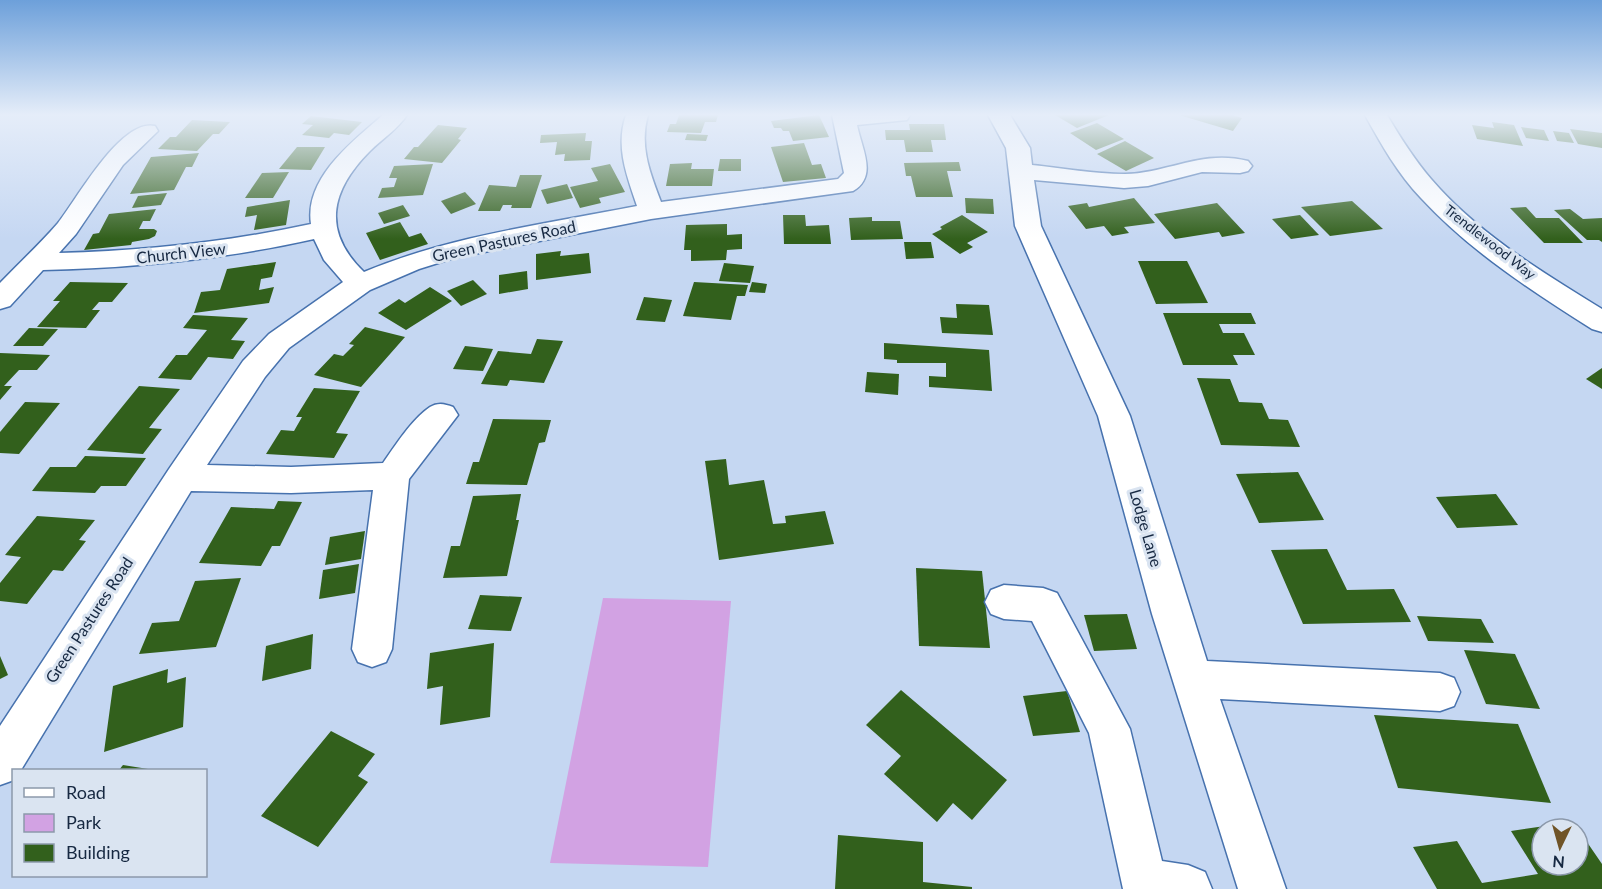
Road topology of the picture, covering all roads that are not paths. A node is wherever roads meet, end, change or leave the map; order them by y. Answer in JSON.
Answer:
{"nodes":[{"id":1,"x":120,"y":156,"type":"edge"},
{"id":2,"x":351,"y":156,"type":"edge"},
{"id":3,"x":634,"y":156,"type":"edge"},
{"id":4,"x":852,"y":156,"type":"edge"},
{"id":5,"x":1019,"y":156,"type":"edge"},
{"id":6,"x":1400,"y":156,"type":"edge"},
{"id":7,"x":1240,"y":166,"type":"dead end"},
{"id":8,"x":1022,"y":171,"type":"junction"},
{"id":9,"x":651,"y":211,"type":"junction"},
{"id":10,"x":324,"y":229,"type":"junction"},
{"id":11,"x":36,"y":262,"type":"junction"},
{"id":12,"x":360,"y":284,"type":"junction"},
{"id":13,"x":0,"y":300,"type":"edge"},
{"id":14,"x":1589,"y":301,"type":"edge"},
{"id":15,"x":1602,"y":322,"type":"edge"},
{"id":16,"x":442,"y":415,"type":"dead end"},
{"id":17,"x":392,"y":476,"type":"junction"},
{"id":18,"x":181,"y":478,"type":"junction"},
{"id":19,"x":1004,"y":602,"type":"dead end"},
{"id":20,"x":372,"y":649,"type":"dead end"},
{"id":21,"x":1193,"y":679,"type":"junction"},
{"id":22,"x":1440,"y":692,"type":"dead end"},
{"id":23,"x":0,"y":764,"type":"edge"},
{"id":24,"x":1188,"y":889,"type":"edge"},
{"id":25,"x":1262,"y":889,"type":"edge"}],
"edges":[{"from":1,"to":11,"type":"street"},
{"from":2,"to":10,"type":"street"},
{"from":3,"to":9,"type":"street"},
{"from":4,"to":9,"type":"street","name":"Green Pastures Road"},
{"from":5,"to":8,"type":"street","name":"Lodge Lane"},
{"from":6,"to":14,"type":"street","name":"Trendlewood Way"},
{"from":7,"to":8,"type":"street"},
{"from":8,"to":21,"type":"street","name":"Lodge Lane"},
{"from":9,"to":12,"type":"street","name":"Green Pastures Road"},
{"from":10,"to":11,"type":"street","name":"Church View"},
{"from":10,"to":12,"type":"street"},
{"from":11,"to":13,"type":"street"},
{"from":12,"to":18,"type":"street","name":"Green Pastures Road"},
{"from":14,"to":15,"type":"street","name":"Trendlewood Way"},
{"from":16,"to":17,"type":"street"},
{"from":17,"to":18,"type":"street"},
{"from":17,"to":20,"type":"street"},
{"from":18,"to":23,"type":"street","name":"Green Pastures Road"},
{"from":19,"to":24,"type":"street"},
{"from":21,"to":22,"type":"street"},
{"from":21,"to":25,"type":"street","name":"Lodge Lane"}]}
